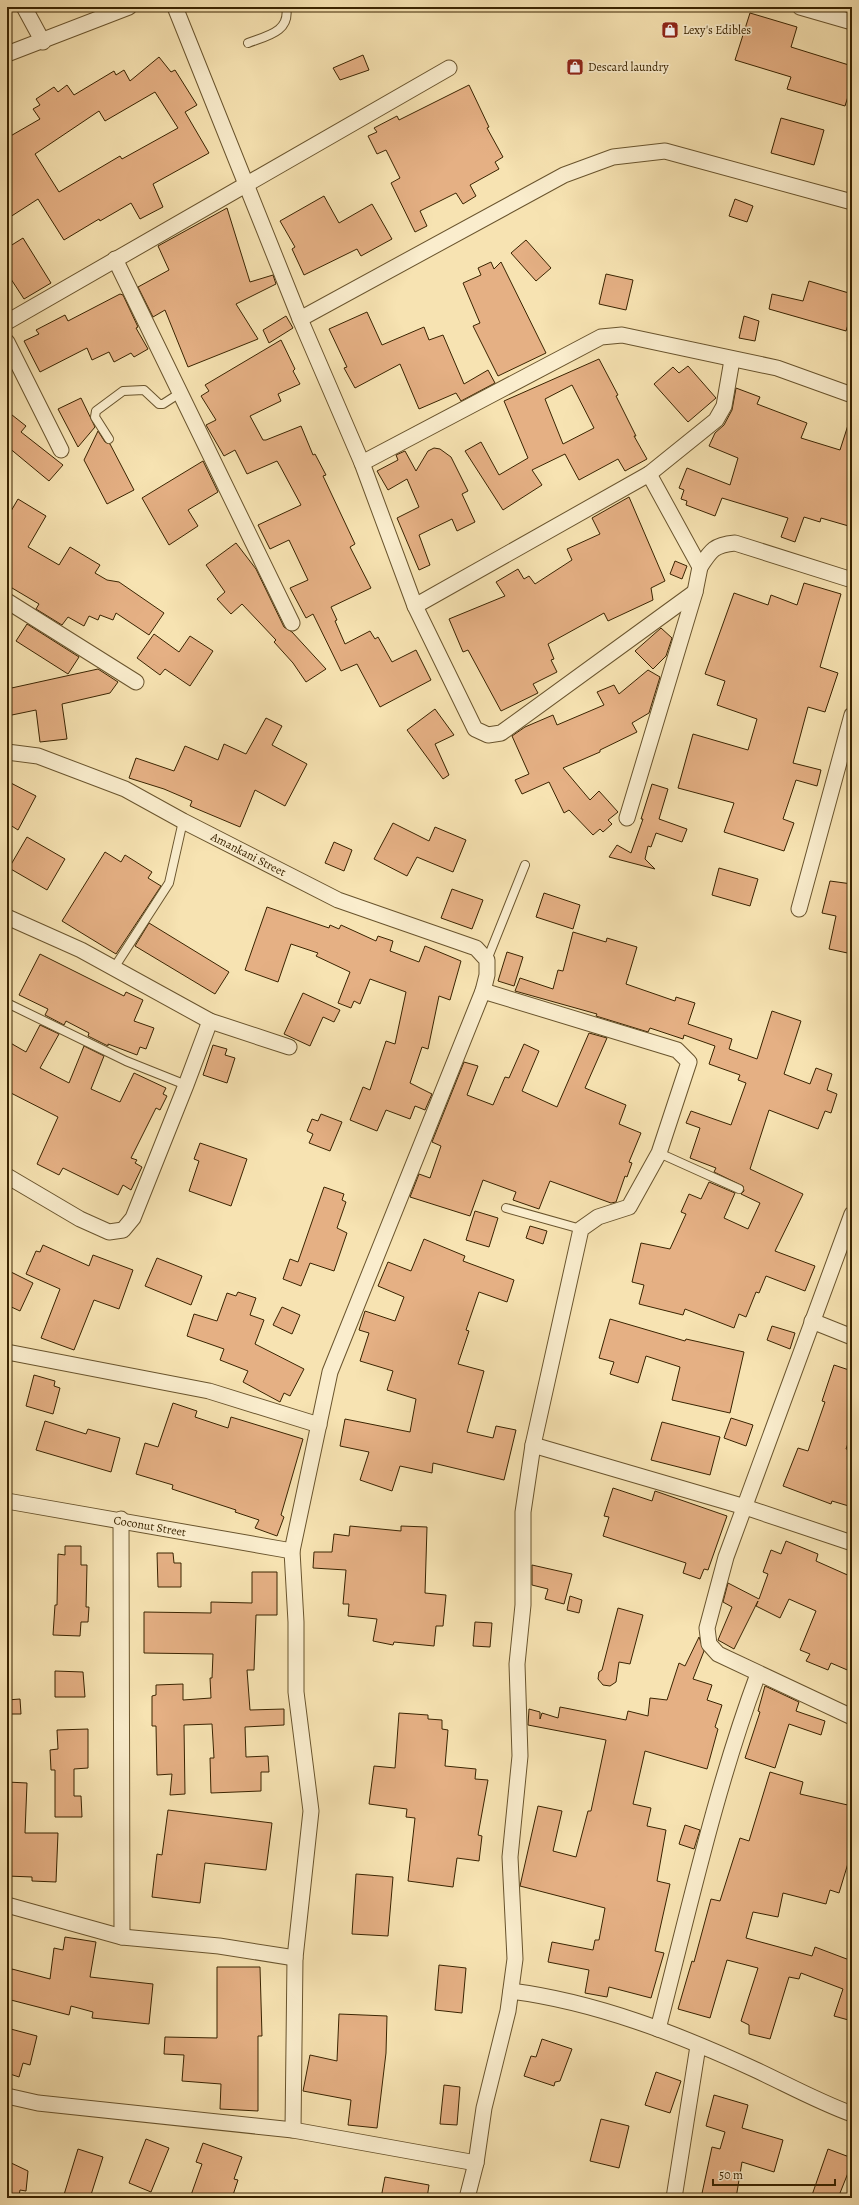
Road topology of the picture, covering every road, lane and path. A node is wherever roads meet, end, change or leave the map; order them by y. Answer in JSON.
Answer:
{"nodes":[{"id":1,"x":24,"y":7,"type":"edge"},
{"id":2,"x":129,"y":7,"type":"edge"},
{"id":3,"x":175,"y":7,"type":"edge"},
{"id":4,"x":286,"y":7,"type":"edge"},
{"id":5,"x":800,"y":7,"type":"edge"},
{"id":6,"x":852,"y":22,"type":"edge"},
{"id":7,"x":43,"y":42,"type":"junction"},
{"id":8,"x":248,"y":43,"type":"dead end"},
{"id":9,"x":7,"y":54,"type":"edge"},
{"id":10,"x":449,"y":68,"type":"dead end"},
{"id":11,"x":247,"y":183,"type":"junction"},
{"id":12,"x":852,"y":202,"type":"edge"},
{"id":13,"x":115,"y":259,"type":"junction"},
{"id":14,"x":300,"y":319,"type":"junction"},
{"id":15,"x":7,"y":322,"type":"edge"},
{"id":16,"x":7,"y":342,"type":"edge"},
{"id":17,"x":732,"y":360,"type":"junction"},
{"id":18,"x":180,"y":393,"type":"junction"},
{"id":19,"x":852,"y":395,"type":"edge"},
{"id":20,"x":109,"y":439,"type":"dead end"},
{"id":21,"x":62,"y":450,"type":"dead end"},
{"id":22,"x":362,"y":463,"type":"junction"},
{"id":23,"x":649,"y":474,"type":"junction"},
{"id":24,"x":700,"y":567,"type":"junction"},
{"id":25,"x":852,"y":580,"type":"edge"},
{"id":26,"x":695,"y":592,"type":"junction"},
{"id":27,"x":7,"y":601,"type":"edge"},
{"id":28,"x":415,"y":606,"type":"junction"},
{"id":29,"x":292,"y":623,"type":"dead end"},
{"id":30,"x":136,"y":682,"type":"dead end"},
{"id":31,"x":852,"y":715,"type":"edge"},
{"id":32,"x":7,"y":752,"type":"edge"},
{"id":33,"x":627,"y":818,"type":"dead end"},
{"id":34,"x":183,"y":821,"type":"junction"},
{"id":35,"x":525,"y":865,"type":"dead end"},
{"id":36,"x":799,"y":909,"type":"dead end"},
{"id":37,"x":8,"y":919,"type":"edge"},
{"id":38,"x":487,"y":960,"type":"junction"},
{"id":39,"x":114,"y":968,"type":"junction"},
{"id":40,"x":483,"y":991,"type":"junction"},
{"id":41,"x":7,"y":1003,"type":"edge"},
{"id":42,"x":210,"y":1020,"type":"junction"},
{"id":43,"x":289,"y":1047,"type":"dead end"},
{"id":44,"x":186,"y":1085,"type":"junction"},
{"id":45,"x":659,"y":1153,"type":"junction"},
{"id":46,"x":7,"y":1176,"type":"edge"},
{"id":47,"x":739,"y":1189,"type":"dead end"},
{"id":48,"x":506,"y":1208,"type":"dead end"},
{"id":49,"x":852,"y":1214,"type":"edge"},
{"id":50,"x":581,"y":1229,"type":"junction"},
{"id":51,"x":812,"y":1322,"type":"junction"},
{"id":52,"x":852,"y":1337,"type":"edge"},
{"id":53,"x":7,"y":1352,"type":"edge"},
{"id":54,"x":319,"y":1425,"type":"junction"},
{"id":55,"x":533,"y":1444,"type":"junction"},
{"id":56,"x":7,"y":1501,"type":"edge"},
{"id":57,"x":745,"y":1506,"type":"junction"},
{"id":58,"x":121,"y":1520,"type":"junction"},
{"id":59,"x":852,"y":1543,"type":"edge"},
{"id":60,"x":292,"y":1551,"type":"junction"},
{"id":61,"x":758,"y":1674,"type":"junction"},
{"id":62,"x":852,"y":1718,"type":"edge"},
{"id":63,"x":7,"y":1905,"type":"edge"},
{"id":64,"x":122,"y":1937,"type":"junction"},
{"id":65,"x":295,"y":1958,"type":"junction"},
{"id":66,"x":511,"y":1991,"type":"junction"},
{"id":67,"x":658,"y":2029,"type":"junction"},
{"id":68,"x":698,"y":2046,"type":"junction"},
{"id":69,"x":7,"y":2096,"type":"edge"},
{"id":70,"x":852,"y":2114,"type":"edge"},
{"id":71,"x":293,"y":2130,"type":"junction"},
{"id":72,"x":476,"y":2163,"type":"junction"},
{"id":73,"x":467,"y":2198,"type":"edge"},
{"id":74,"x":674,"y":2198,"type":"edge"}],
"edges":[{"from":1,"to":7,"type":"street"},
{"from":2,"to":7,"type":"street"},
{"from":3,"to":11,"type":"street"},
{"from":4,"to":8,"type":"lane"},
{"from":5,"to":6,"type":"street"},
{"from":7,"to":9,"type":"street"},
{"from":10,"to":11,"type":"street"},
{"from":11,"to":13,"type":"street"},
{"from":11,"to":14,"type":"street"},
{"from":12,"to":14,"type":"street"},
{"from":13,"to":15,"type":"street"},
{"from":13,"to":18,"type":"street"},
{"from":14,"to":22,"type":"street"},
{"from":16,"to":21,"type":"street"},
{"from":17,"to":19,"type":"street"},
{"from":17,"to":22,"type":"street"},
{"from":17,"to":23,"type":"street"},
{"from":18,"to":20,"type":"lane"},
{"from":18,"to":29,"type":"street"},
{"from":22,"to":28,"type":"street"},
{"from":23,"to":24,"type":"street"},
{"from":23,"to":28,"type":"street"},
{"from":24,"to":25,"type":"street"},
{"from":24,"to":26,"type":"street"},
{"from":26,"to":28,"type":"street"},
{"from":26,"to":33,"type":"street"},
{"from":27,"to":30,"type":"street"},
{"from":31,"to":36,"type":"street"},
{"from":32,"to":34,"type":"street","name":"Amankani Street"},
{"from":34,"to":38,"type":"street","name":"Amankani Street"},
{"from":34,"to":39,"type":"lane"},
{"from":35,"to":38,"type":"lane"},
{"from":37,"to":39,"type":"street"},
{"from":38,"to":40,"type":"street"},
{"from":39,"to":42,"type":"street"},
{"from":40,"to":45,"type":"street"},
{"from":40,"to":54,"type":"street"},
{"from":41,"to":44,"type":"lane"},
{"from":42,"to":43,"type":"street"},
{"from":42,"to":44,"type":"street"},
{"from":44,"to":46,"type":"street"},
{"from":45,"to":47,"type":"lane"},
{"from":45,"to":50,"type":"street"},
{"from":48,"to":50,"type":"lane"},
{"from":49,"to":51,"type":"street"},
{"from":50,"to":55,"type":"street"},
{"from":51,"to":52,"type":"street"},
{"from":51,"to":57,"type":"street"},
{"from":53,"to":54,"type":"street"},
{"from":54,"to":60,"type":"street"},
{"from":55,"to":57,"type":"street"},
{"from":55,"to":66,"type":"street"},
{"from":56,"to":58,"type":"street","name":"Coconut Street"},
{"from":57,"to":59,"type":"street"},
{"from":57,"to":61,"type":"street"},
{"from":58,"to":60,"type":"street","name":"Coconut Street"},
{"from":58,"to":64,"type":"street"},
{"from":60,"to":65,"type":"street"},
{"from":61,"to":62,"type":"street"},
{"from":61,"to":67,"type":"street"},
{"from":63,"to":64,"type":"street"},
{"from":64,"to":65,"type":"street"},
{"from":65,"to":71,"type":"street"},
{"from":66,"to":67,"type":"street"},
{"from":66,"to":72,"type":"street"},
{"from":67,"to":68,"type":"street"},
{"from":68,"to":70,"type":"street"},
{"from":68,"to":74,"type":"street"},
{"from":69,"to":71,"type":"street"},
{"from":71,"to":72,"type":"street"},
{"from":72,"to":73,"type":"street"}]}
